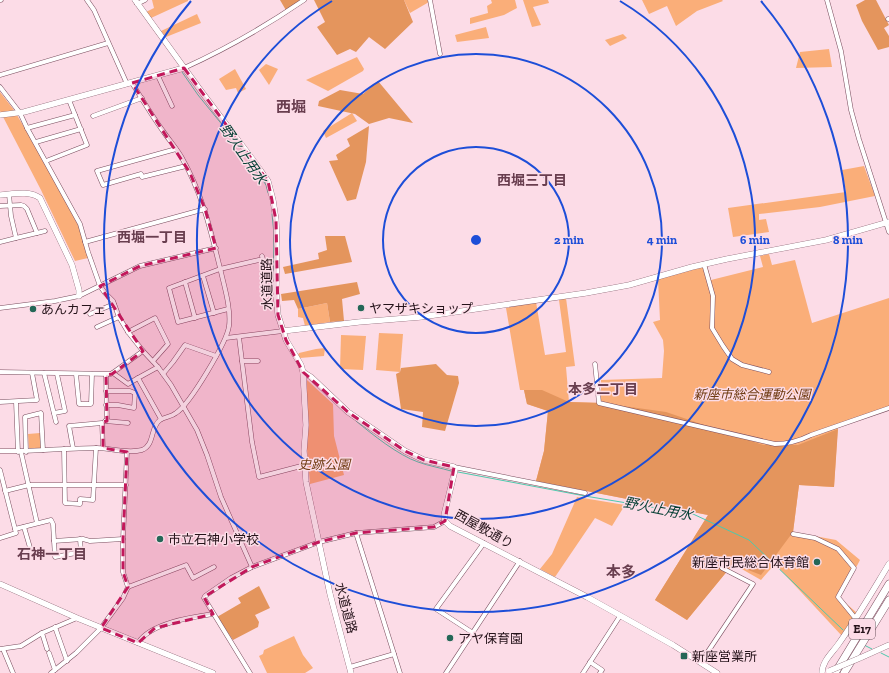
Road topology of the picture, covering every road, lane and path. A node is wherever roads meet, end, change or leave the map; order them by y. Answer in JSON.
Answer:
{"nodes":[{"id":1,"x":87,"y":0,"type":"edge"},
{"id":2,"x":145,"y":0,"type":"edge"},
{"id":3,"x":304,"y":0,"type":"edge"},
{"id":4,"x":430,"y":0,"type":"edge"},
{"id":5,"x":827,"y":0,"type":"edge"},
{"id":6,"x":136,"y":2,"type":"edge"},
{"id":7,"x":108,"y":44,"type":"junction"},
{"id":8,"x":440,"y":54,"type":"dead end"},
{"id":9,"x":184,"y":68,"type":"junction"},
{"id":10,"x":0,"y":75,"type":"edge"},
{"id":11,"x":158,"y":76,"type":"junction"},
{"id":12,"x":130,"y":83,"type":"junction"},
{"id":13,"x":0,"y":87,"type":"edge"},
{"id":14,"x":142,"y":98,"type":"junction"},
{"id":15,"x":69,"y":100,"type":"junction"},
{"id":16,"x":172,"y":106,"type":"dead end"},
{"id":17,"x":20,"y":113,"type":"junction"},
{"id":18,"x":0,"y":115,"type":"edge"},
{"id":19,"x":75,"y":115,"type":"junction"},
{"id":20,"x":93,"y":116,"type":"dead end"},
{"id":21,"x":27,"y":128,"type":"junction"},
{"id":22,"x":80,"y":129,"type":"junction"},
{"id":23,"x":36,"y":142,"type":"junction"},
{"id":24,"x":176,"y":150,"type":"junction"},
{"id":25,"x":46,"y":161,"type":"junction"},
{"id":26,"x":186,"y":166,"type":"junction"},
{"id":27,"x":9,"y":194,"type":"junction"},
{"id":28,"x":0,"y":195,"type":"edge"},
{"id":29,"x":10,"y":205,"type":"junction"},
{"id":30,"x":0,"y":206,"type":"edge"},
{"id":31,"x":205,"y":209,"type":"junction"},
{"id":32,"x":888,"y":222,"type":"edge"},
{"id":33,"x":45,"y":231,"type":"dead end"},
{"id":34,"x":889,"y":232,"type":"edge"},
{"id":35,"x":37,"y":234,"type":"junction"},
{"id":36,"x":16,"y":238,"type":"junction"},
{"id":37,"x":0,"y":242,"type":"edge"},
{"id":38,"x":85,"y":242,"type":"junction"},
{"id":39,"x":216,"y":248,"type":"junction"},
{"id":40,"x":262,"y":256,"type":"dead end"},
{"id":41,"x":704,"y":264,"type":"junction"},
{"id":42,"x":220,"y":269,"type":"junction"},
{"id":43,"x":203,"y":276,"type":"junction"},
{"id":44,"x":185,"y":282,"type":"junction"},
{"id":45,"x":100,"y":286,"type":"junction"},
{"id":46,"x":79,"y":296,"type":"junction"},
{"id":47,"x":114,"y":304,"type":"junction"},
{"id":48,"x":0,"y":308,"type":"edge"},
{"id":49,"x":228,"y":309,"type":"junction"},
{"id":50,"x":214,"y":313,"type":"junction"},
{"id":51,"x":90,"y":314,"type":"dead end"},
{"id":52,"x":119,"y":317,"type":"junction"},
{"id":53,"x":195,"y":318,"type":"junction"},
{"id":54,"x":97,"y":327,"type":"dead end"},
{"id":55,"x":283,"y":331,"type":"junction"},
{"id":56,"x":128,"y":332,"type":"junction"},
{"id":57,"x":239,"y":337,"type":"junction"},
{"id":58,"x":226,"y":338,"type":"junction"},
{"id":59,"x":143,"y":352,"type":"junction"},
{"id":60,"x":216,"y":356,"type":"junction"},
{"id":61,"x":153,"y":361,"type":"junction"},
{"id":62,"x":242,"y":361,"type":"junction"},
{"id":63,"x":258,"y":361,"type":"dead end"},
{"id":64,"x":595,"y":364,"type":"dead end"},
{"id":65,"x":158,"y":367,"type":"junction"},
{"id":66,"x":0,"y":372,"type":"edge"},
{"id":67,"x":303,"y":372,"type":"junction"},
{"id":68,"x":769,"y":372,"type":"dead end"},
{"id":69,"x":32,"y":373,"type":"junction"},
{"id":70,"x":44,"y":373,"type":"junction"},
{"id":71,"x":113,"y":373,"type":"junction"},
{"id":72,"x":57,"y":374,"type":"junction"},
{"id":73,"x":76,"y":374,"type":"junction"},
{"id":74,"x":92,"y":374,"type":"junction"},
{"id":75,"x":163,"y":374,"type":"junction"},
{"id":76,"x":106,"y":375,"type":"junction"},
{"id":77,"x":138,"y":378,"type":"junction"},
{"id":78,"x":106,"y":391,"type":"junction"},
{"id":79,"x":0,"y":402,"type":"edge"},
{"id":80,"x":16,"y":402,"type":"junction"},
{"id":81,"x":106,"y":405,"type":"junction"},
{"id":82,"x":183,"y":407,"type":"junction"},
{"id":83,"x":889,"y":408,"type":"edge"},
{"id":84,"x":54,"y":413,"type":"junction"},
{"id":85,"x":161,"y":419,"type":"junction"},
{"id":86,"x":106,"y":421,"type":"junction"},
{"id":87,"x":56,"y":422,"type":"dead end"},
{"id":88,"x":102,"y":423,"type":"junction"},
{"id":89,"x":128,"y":423,"type":"dead end"},
{"id":90,"x":73,"y":448,"type":"junction"},
{"id":91,"x":96,"y":448,"type":"junction"},
{"id":92,"x":103,"y":448,"type":"junction"},
{"id":93,"x":64,"y":449,"type":"junction"},
{"id":94,"x":43,"y":450,"type":"junction"},
{"id":95,"x":0,"y":451,"type":"edge"},
{"id":96,"x":22,"y":452,"type":"junction"},
{"id":97,"x":127,"y":452,"type":"junction"},
{"id":98,"x":305,"y":465,"type":"junction"},
{"id":99,"x":454,"y":467,"type":"junction"},
{"id":100,"x":0,"y":470,"type":"edge"},
{"id":101,"x":29,"y":485,"type":"junction"},
{"id":102,"x":65,"y":485,"type":"junction"},
{"id":103,"x":94,"y":485,"type":"junction"},
{"id":104,"x":126,"y":485,"type":"junction"},
{"id":105,"x":5,"y":491,"type":"junction"},
{"id":106,"x":585,"y":493,"type":"dead end"},
{"id":107,"x":445,"y":521,"type":"junction"},
{"id":108,"x":37,"y":523,"type":"junction"},
{"id":109,"x":24,"y":527,"type":"junction"},
{"id":110,"x":15,"y":529,"type":"junction"},
{"id":111,"x":356,"y":533,"type":"junction"},
{"id":112,"x":793,"y":534,"type":"dead end"},
{"id":113,"x":0,"y":538,"type":"edge"},
{"id":114,"x":80,"y":539,"type":"junction"},
{"id":115,"x":123,"y":539,"type":"junction"},
{"id":116,"x":54,"y":541,"type":"junction"},
{"id":117,"x":319,"y":542,"type":"junction"},
{"id":118,"x":484,"y":543,"type":"junction"},
{"id":119,"x":31,"y":551,"type":"dead end"},
{"id":120,"x":520,"y":561,"type":"junction"},
{"id":121,"x":889,"y":564,"type":"edge"},
{"id":122,"x":214,"y":567,"type":"dead end"},
{"id":123,"x":252,"y":567,"type":"junction"},
{"id":124,"x":722,"y":568,"type":"dead end"},
{"id":125,"x":0,"y":584,"type":"edge"},
{"id":126,"x":889,"y":584,"type":"edge"},
{"id":127,"x":128,"y":587,"type":"junction"},
{"id":128,"x":889,"y":600,"type":"edge"},
{"id":129,"x":213,"y":614,"type":"junction"},
{"id":130,"x":620,"y":616,"type":"junction"},
{"id":131,"x":77,"y":618,"type":"junction"},
{"id":132,"x":856,"y":619,"type":"junction"},
{"id":133,"x":55,"y":627,"type":"junction"},
{"id":134,"x":101,"y":628,"type":"junction"},
{"id":135,"x":42,"y":633,"type":"junction"},
{"id":136,"x":473,"y":633,"type":"junction"},
{"id":137,"x":138,"y":643,"type":"junction"},
{"id":138,"x":889,"y":645,"type":"edge"},
{"id":139,"x":2,"y":649,"type":"edge"},
{"id":140,"x":394,"y":654,"type":"junction"},
{"id":141,"x":66,"y":661,"type":"junction"},
{"id":142,"x":590,"y":662,"type":"junction"},
{"id":143,"x":700,"y":662,"type":"junction"},
{"id":144,"x":350,"y":666,"type":"junction"},
{"id":145,"x":53,"y":672,"type":"edge"},
{"id":146,"x":830,"y":672,"type":"edge"},
{"id":147,"x":13,"y":673,"type":"edge"},
{"id":148,"x":213,"y":673,"type":"edge"},
{"id":149,"x":250,"y":673,"type":"edge"},
{"id":150,"x":352,"y":673,"type":"edge"},
{"id":151,"x":400,"y":673,"type":"edge"},
{"id":152,"x":446,"y":673,"type":"edge"},
{"id":153,"x":583,"y":673,"type":"edge"},
{"id":154,"x":600,"y":673,"type":"edge"},
{"id":155,"x":717,"y":673,"type":"edge"},
{"id":156,"x":822,"y":673,"type":"edge"},
{"id":157,"x":844,"y":673,"type":"edge"}],
"edges":[{"from":1,"to":7,"type":"street"},
{"from":2,"to":6,"type":"street"},
{"from":3,"to":9,"type":"street"},
{"from":4,"to":8,"type":"street"},
{"from":5,"to":32,"type":"street"},
{"from":6,"to":9,"type":"street","name":"水道道路"},
{"from":7,"to":10,"type":"street"},
{"from":7,"to":12,"type":"street"},
{"from":9,"to":11,"type":"street"},
{"from":9,"to":55,"type":"street","name":"水道道路"},
{"from":11,"to":12,"type":"street"},
{"from":11,"to":16,"type":"street"},
{"from":12,"to":14,"type":"street"},
{"from":12,"to":15,"type":"street"},
{"from":13,"to":17,"type":"street"},
{"from":14,"to":20,"type":"street"},
{"from":14,"to":24,"type":"street"},
{"from":15,"to":17,"type":"street"},
{"from":15,"to":19,"type":"street"},
{"from":17,"to":18,"type":"street"},
{"from":17,"to":21,"type":"street"},
{"from":19,"to":21,"type":"street"},
{"from":19,"to":22,"type":"street"},
{"from":21,"to":23,"type":"street"},
{"from":22,"to":23,"type":"street"},
{"from":22,"to":25,"type":"street"},
{"from":23,"to":25,"type":"street"},
{"from":24,"to":26,"type":"street"},
{"from":24,"to":26,"type":"street"},
{"from":25,"to":38,"type":"street"},
{"from":26,"to":31,"type":"street"},
{"from":27,"to":28,"type":"street"},
{"from":27,"to":29,"type":"street"},
{"from":27,"to":46,"type":"street"},
{"from":29,"to":30,"type":"street"},
{"from":29,"to":35,"type":"street"},
{"from":29,"to":36,"type":"street"},
{"from":31,"to":38,"type":"street"},
{"from":31,"to":39,"type":"street"},
{"from":32,"to":34,"type":"street"},
{"from":32,"to":41,"type":"street"},
{"from":33,"to":35,"type":"street"},
{"from":35,"to":36,"type":"street"},
{"from":36,"to":37,"type":"street"},
{"from":38,"to":45,"type":"street"},
{"from":39,"to":42,"type":"street"},
{"from":39,"to":45,"type":"street"},
{"from":40,"to":42,"type":"street"},
{"from":41,"to":55,"type":"street"},
{"from":41,"to":68,"type":"street"},
{"from":42,"to":43,"type":"street"},
{"from":42,"to":49,"type":"street"},
{"from":43,"to":44,"type":"street"},
{"from":43,"to":50,"type":"street"},
{"from":44,"to":53,"type":"street"},
{"from":44,"to":53,"type":"street"},
{"from":45,"to":46,"type":"street"},
{"from":45,"to":47,"type":"street"},
{"from":46,"to":48,"type":"street"},
{"from":47,"to":51,"type":"street"},
{"from":47,"to":52,"type":"street"},
{"from":49,"to":50,"type":"street"},
{"from":49,"to":58,"type":"street"},
{"from":50,"to":53,"type":"street"},
{"from":52,"to":54,"type":"street"},
{"from":52,"to":56,"type":"street"},
{"from":55,"to":57,"type":"street"},
{"from":55,"to":67,"type":"street","name":"水道道路"},
{"from":56,"to":59,"type":"street"},
{"from":56,"to":61,"type":"street"},
{"from":57,"to":58,"type":"street"},
{"from":57,"to":62,"type":"street"},
{"from":58,"to":60,"type":"street"},
{"from":59,"to":61,"type":"street"},
{"from":59,"to":71,"type":"street"},
{"from":60,"to":75,"type":"street"},
{"from":60,"to":82,"type":"street"},
{"from":61,"to":65,"type":"street"},
{"from":62,"to":63,"type":"street"},
{"from":62,"to":98,"type":"street"},
{"from":64,"to":83,"type":"street"},
{"from":65,"to":75,"type":"street"},
{"from":65,"to":77,"type":"street"},
{"from":66,"to":69,"type":"street"},
{"from":67,"to":98,"type":"street","name":"水道道路"},
{"from":67,"to":99,"type":"street"},
{"from":69,"to":70,"type":"street"},
{"from":69,"to":80,"type":"street"},
{"from":70,"to":72,"type":"street"},
{"from":70,"to":84,"type":"street"},
{"from":71,"to":76,"type":"street"},
{"from":71,"to":77,"type":"street"},
{"from":72,"to":73,"type":"street"},
{"from":72,"to":84,"type":"street"},
{"from":73,"to":74,"type":"street"},
{"from":73,"to":74,"type":"street"},
{"from":74,"to":76,"type":"street"},
{"from":75,"to":82,"type":"street"},
{"from":76,"to":78,"type":"street"},
{"from":77,"to":85,"type":"street"},
{"from":78,"to":81,"type":"street"},
{"from":78,"to":81,"type":"street"},
{"from":79,"to":80,"type":"street"},
{"from":80,"to":96,"type":"street"},
{"from":81,"to":86,"type":"street"},
{"from":82,"to":85,"type":"street"},
{"from":82,"to":123,"type":"street"},
{"from":84,"to":87,"type":"street"},
{"from":85,"to":97,"type":"street"},
{"from":86,"to":88,"type":"street"},
{"from":86,"to":89,"type":"street"},
{"from":88,"to":90,"type":"street"},
{"from":88,"to":92,"type":"street"},
{"from":90,"to":91,"type":"street"},
{"from":90,"to":93,"type":"street"},
{"from":91,"to":92,"type":"street"},
{"from":91,"to":103,"type":"street"},
{"from":92,"to":97,"type":"street"},
{"from":93,"to":94,"type":"street"},
{"from":93,"to":102,"type":"street"},
{"from":94,"to":96,"type":"street"},
{"from":94,"to":96,"type":"street"},
{"from":95,"to":96,"type":"street"},
{"from":96,"to":101,"type":"street"},
{"from":97,"to":104,"type":"street"},
{"from":98,"to":117,"type":"street","name":"水道道路"},
{"from":99,"to":106,"type":"street"},
{"from":99,"to":107,"type":"street","name":"西屋敷通り"},
{"from":100,"to":105,"type":"street"},
{"from":101,"to":102,"type":"street"},
{"from":101,"to":105,"type":"street"},
{"from":101,"to":108,"type":"street"},
{"from":102,"to":103,"type":"street"},
{"from":102,"to":103,"type":"street"},
{"from":103,"to":104,"type":"street"},
{"from":104,"to":115,"type":"street"},
{"from":105,"to":110,"type":"street"},
{"from":107,"to":111,"type":"street"},
{"from":107,"to":118,"type":"street","name":"西屋敷通り"},
{"from":108,"to":109,"type":"street"},
{"from":108,"to":116,"type":"street"},
{"from":109,"to":110,"type":"street"},
{"from":109,"to":119,"type":"street"},
{"from":110,"to":113,"type":"street"},
{"from":111,"to":117,"type":"street"},
{"from":111,"to":140,"type":"street"},
{"from":112,"to":132,"type":"street"},
{"from":114,"to":115,"type":"street"},
{"from":114,"to":116,"type":"street"},
{"from":114,"to":116,"type":"street"},
{"from":115,"to":127,"type":"street"},
{"from":117,"to":123,"type":"street"},
{"from":117,"to":144,"type":"street","name":"水道道路"},
{"from":118,"to":120,"type":"street","name":"西屋敷通り"},
{"from":118,"to":136,"type":"street"},
{"from":120,"to":130,"type":"street","name":"西屋敷通り"},
{"from":120,"to":136,"type":"street"},
{"from":121,"to":132,"type":"street"},
{"from":122,"to":127,"type":"street"},
{"from":123,"to":129,"type":"street"},
{"from":124,"to":143,"type":"street"},
{"from":125,"to":131,"type":"street"},
{"from":126,"to":146,"type":"highway","number":"E17"},
{"from":127,"to":134,"type":"street"},
{"from":128,"to":157,"type":"highway","number":"E17"},
{"from":129,"to":137,"type":"street"},
{"from":129,"to":149,"type":"street"},
{"from":130,"to":142,"type":"street"},
{"from":130,"to":143,"type":"street","name":"西屋敷通り"},
{"from":131,"to":133,"type":"street"},
{"from":131,"to":134,"type":"street"},
{"from":132,"to":156,"type":"street"},
{"from":133,"to":135,"type":"street"},
{"from":133,"to":141,"type":"street"},
{"from":134,"to":137,"type":"street"},
{"from":134,"to":141,"type":"street"},
{"from":135,"to":139,"type":"street"},
{"from":135,"to":145,"type":"street"},
{"from":136,"to":152,"type":"street"},
{"from":137,"to":148,"type":"street"},
{"from":138,"to":146,"type":"street","bridge":true},
{"from":139,"to":147,"type":"street"},
{"from":140,"to":144,"type":"street"},
{"from":140,"to":151,"type":"street"},
{"from":141,"to":145,"type":"street"},
{"from":142,"to":153,"type":"street"},
{"from":142,"to":154,"type":"street"},
{"from":143,"to":155,"type":"street","name":"西屋敷通り"},
{"from":144,"to":150,"type":"street","name":"水道道路"}]}
